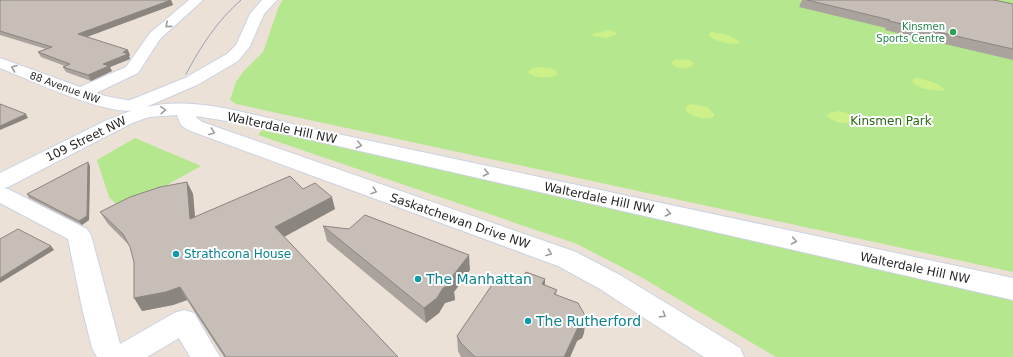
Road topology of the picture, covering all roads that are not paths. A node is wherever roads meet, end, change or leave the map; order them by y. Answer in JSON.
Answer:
{"nodes":[{"id":1,"x":197,"y":0,"type":"edge"},
{"id":2,"x":266,"y":4,"type":"edge"},
{"id":3,"x":0,"y":63,"type":"edge"},
{"id":4,"x":80,"y":94,"type":"junction"},
{"id":5,"x":131,"y":106,"type":"junction"},
{"id":6,"x":184,"y":110,"type":"junction"},
{"id":7,"x":0,"y":167,"type":"edge"},
{"id":8,"x":0,"y":182,"type":"edge"},
{"id":9,"x":0,"y":194,"type":"edge"},
{"id":10,"x":1013,"y":289,"type":"edge"},
{"id":11,"x":113,"y":357,"type":"edge"},
{"id":12,"x":125,"y":357,"type":"edge"},
{"id":13,"x":205,"y":357,"type":"edge"},
{"id":14,"x":730,"y":357,"type":"edge"}],
"edges":[{"from":1,"to":4,"type":"street","one_way":true},
{"from":2,"to":5,"type":"main road","name":"109 Street NW"},
{"from":2,"to":6,"type":"main road","name":"109 Street NW"},
{"from":4,"to":3,"type":"street","name":"88 Avenue NW","one_way":true},
{"from":4,"to":5,"type":"street","name":"88 Avenue NW"},
{"from":5,"to":7,"type":"main road","name":"109 Street NW"},
{"from":8,"to":6,"type":"main road","name":"109 Street NW","one_way":true},
{"from":6,"to":10,"type":"main road","name":"Walterdale Hill NW","one_way":true},
{"from":6,"to":14,"type":"main road","name":"Saskatchewan Drive NW","one_way":true},
{"from":9,"to":11,"type":"street"},
{"from":12,"to":13,"type":"street"}]}
